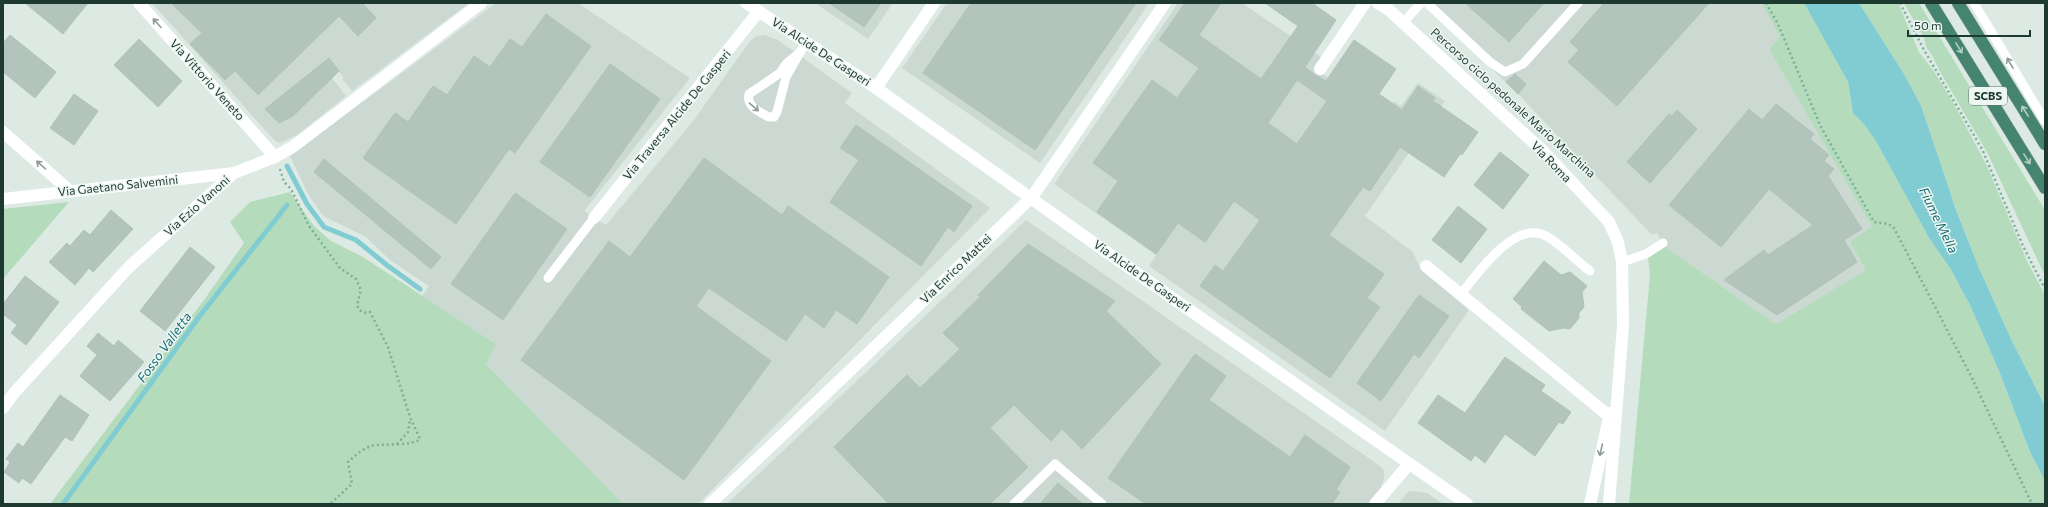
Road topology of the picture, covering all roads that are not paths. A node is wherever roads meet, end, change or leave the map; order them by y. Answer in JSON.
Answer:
{"nodes":[{"id":1,"x":139,"y":3,"type":"edge"},
{"id":2,"x":481,"y":3,"type":"edge"},
{"id":3,"x":746,"y":3,"type":"edge"},
{"id":4,"x":934,"y":3,"type":"edge"},
{"id":5,"x":1166,"y":3,"type":"edge"},
{"id":6,"x":1365,"y":3,"type":"edge"},
{"id":7,"x":1378,"y":3,"type":"edge"},
{"id":8,"x":1422,"y":3,"type":"edge"},
{"id":9,"x":1427,"y":3,"type":"edge"},
{"id":10,"x":1578,"y":3,"type":"edge"},
{"id":11,"x":1931,"y":3,"type":"edge"},
{"id":12,"x":1958,"y":3,"type":"edge"},
{"id":13,"x":1974,"y":3,"type":"edge"},
{"id":14,"x":759,"y":11,"type":"junction"},
{"id":15,"x":1403,"y":23,"type":"junction"},
{"id":16,"x":806,"y":42,"type":"junction"},
{"id":17,"x":798,"y":54,"type":"junction"},
{"id":18,"x":1320,"y":69,"type":"dead end"},
{"id":19,"x":876,"y":88,"type":"junction"},
{"id":20,"x":2045,"y":121,"type":"edge"},
{"id":21,"x":3,"y":132,"type":"edge"},
{"id":22,"x":2045,"y":144,"type":"edge"},
{"id":23,"x":275,"y":157,"type":"junction"},
{"id":24,"x":234,"y":173,"type":"junction"},
{"id":25,"x":2045,"y":188,"type":"edge"},
{"id":26,"x":70,"y":191,"type":"junction"},
{"id":27,"x":1032,"y":197,"type":"junction"},
{"id":28,"x":3,"y":199,"type":"edge"},
{"id":29,"x":594,"y":218,"type":"joint"},
{"id":30,"x":1663,"y":243,"type":"dead end"},
{"id":31,"x":1622,"y":262,"type":"junction"},
{"id":32,"x":1426,"y":266,"type":"dead end"},
{"id":33,"x":1590,"y":271,"type":"dead end"},
{"id":34,"x":548,"y":278,"type":"dead end"},
{"id":35,"x":1461,"y":294,"type":"junction"},
{"id":36,"x":1620,"y":371,"type":"junction"},
{"id":37,"x":3,"y":408,"type":"edge"},
{"id":38,"x":1609,"y":416,"type":"junction"},
{"id":39,"x":1409,"y":464,"type":"junction"},
{"id":40,"x":710,"y":504,"type":"edge"},
{"id":41,"x":1014,"y":504,"type":"edge"},
{"id":42,"x":1102,"y":504,"type":"edge"},
{"id":43,"x":1375,"y":504,"type":"edge"},
{"id":44,"x":1467,"y":504,"type":"edge"},
{"id":45,"x":1590,"y":504,"type":"edge"},
{"id":46,"x":1609,"y":504,"type":"edge"}],
"edges":[{"from":23,"to":1,"type":"street","name":"Via Vittorio Veneto","one_way":true},
{"from":2,"to":23,"type":"street","name":"Via Ezio Vanoni"},
{"from":3,"to":14,"type":"street","name":"Via Alcide De Gasperi"},
{"from":4,"to":19,"type":"street","name":"Via Alcide De Gasperi"},
{"from":5,"to":27,"type":"street","name":"Via Enrico Mattei"},
{"from":6,"to":18,"type":"street"},
{"from":7,"to":15,"type":"street","name":"Via Roma"},
{"from":8,"to":15,"type":"lane"},
{"from":9,"to":10,"type":"lane"},
{"from":11,"to":25,"type":"highway","number":"SCBS","one_way":true},
{"from":22,"to":12,"type":"highway","number":"SCBS","one_way":true},
{"from":20,"to":13,"type":"lane","one_way":true},
{"from":14,"to":16,"type":"street","name":"Via Alcide De Gasperi"},
{"from":14,"to":29,"type":"street","name":"Via Traversa Alcide De Gasperi"},
{"from":15,"to":31,"type":"street","name":"Via Roma"},
{"from":16,"to":17,"type":"lane"},
{"from":16,"to":19,"type":"street","name":"Via Alcide De Gasperi"},
{"from":17,"to":17,"type":"lane","one_way":true},
{"from":19,"to":27,"type":"street","name":"Via Alcide De Gasperi"},
{"from":26,"to":21,"type":"street","one_way":true},
{"from":23,"to":24,"type":"street","name":"Via Ezio Vanoni"},
{"from":24,"to":26,"type":"street","name":"Via Gaetano Salvemini"},
{"from":24,"to":37,"type":"street","name":"Via Ezio Vanoni"},
{"from":26,"to":28,"type":"street","name":"Via Gaetano Salvemini"},
{"from":27,"to":39,"type":"street","name":"Via Alcide De Gasperi"},
{"from":27,"to":40,"type":"street","name":"Via Enrico Mattei"},
{"from":29,"to":34,"type":"lane"},
{"from":30,"to":31,"type":"lane"},
{"from":31,"to":36,"type":"street","name":"Via Roma"},
{"from":32,"to":35,"type":"street"},
{"from":33,"to":35,"type":"lane"},
{"from":35,"to":38,"type":"street"},
{"from":36,"to":38,"type":"street","name":"Via Roma"},
{"from":36,"to":46,"type":"street","name":"Via Roma"},
{"from":38,"to":45,"type":"street","name":"Via Roma","one_way":true},
{"from":39,"to":43,"type":"street"},
{"from":39,"to":44,"type":"street","name":"Via Alcide De Gasperi"},
{"from":41,"to":42,"type":"lane"}]}
